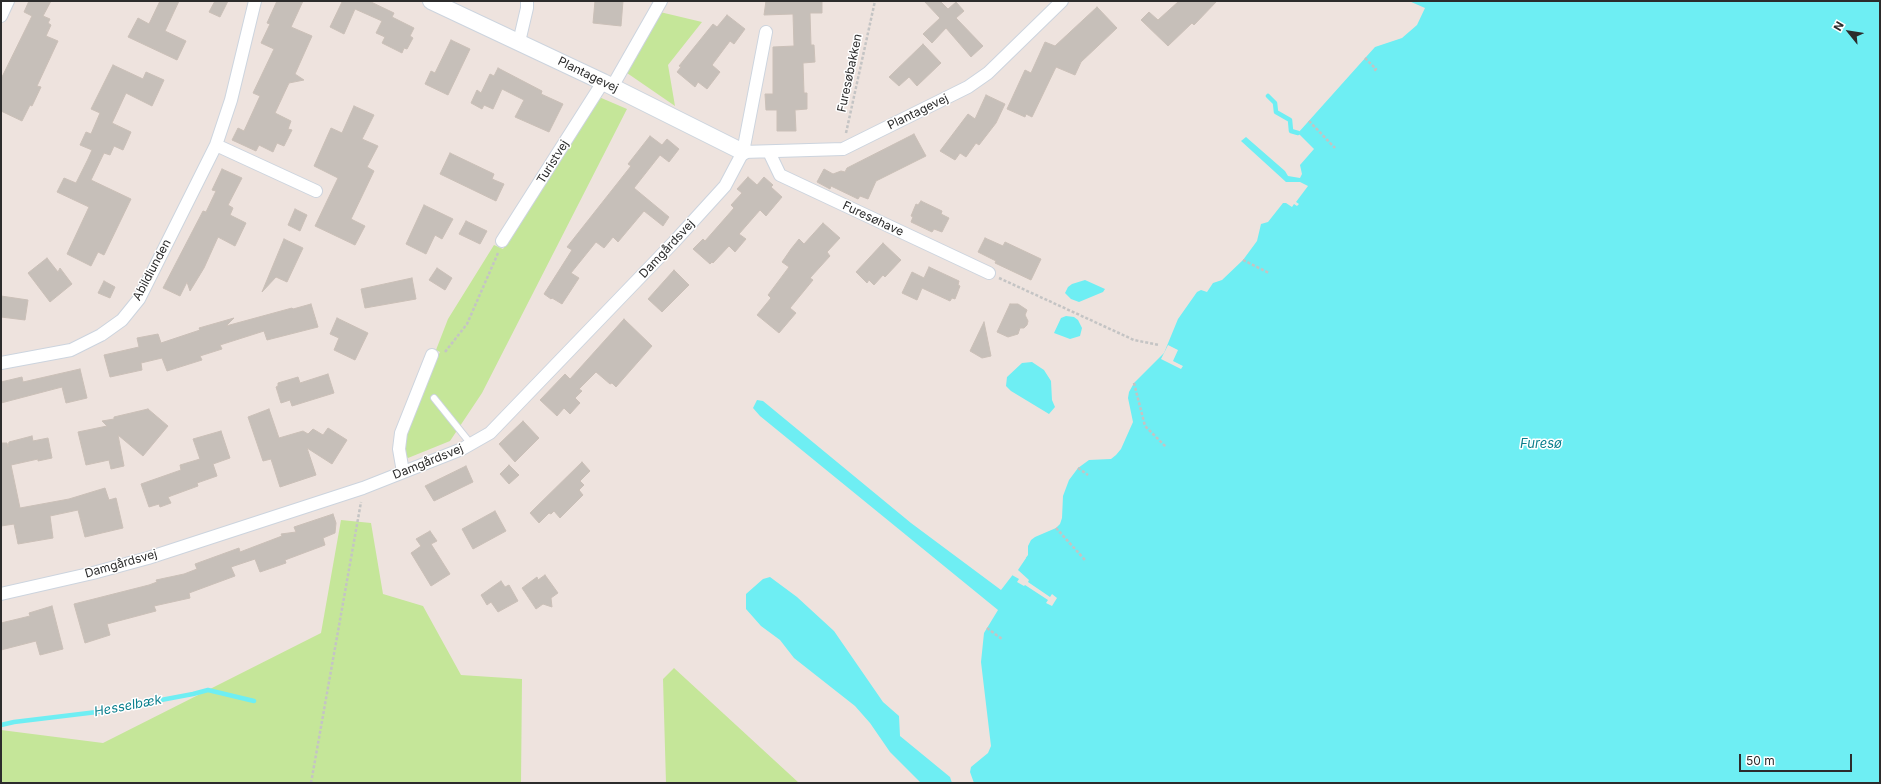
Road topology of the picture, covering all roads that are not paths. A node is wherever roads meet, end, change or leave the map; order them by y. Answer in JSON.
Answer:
{"nodes":[{"id":1,"x":8,"y":1,"type":"edge"},
{"id":2,"x":255,"y":1,"type":"edge"},
{"id":3,"x":432,"y":1,"type":"edge"},
{"id":4,"x":527,"y":1,"type":"edge"},
{"id":5,"x":661,"y":1,"type":"edge"},
{"id":6,"x":1062,"y":1,"type":"edge"},
{"id":7,"x":1,"y":16,"type":"edge"},
{"id":8,"x":766,"y":32,"type":"dead end"},
{"id":9,"x":519,"y":42,"type":"junction"},
{"id":10,"x":608,"y":84,"type":"junction"},
{"id":11,"x":216,"y":145,"type":"junction"},
{"id":12,"x":743,"y":152,"type":"junction"},
{"id":13,"x":769,"y":152,"type":"junction"},
{"id":14,"x":316,"y":191,"type":"dead end"},
{"id":15,"x":502,"y":241,"type":"road end"},
{"id":16,"x":989,"y":274,"type":"road end"},
{"id":17,"x":432,"y":355,"type":"dead end"},
{"id":18,"x":1,"y":363,"type":"edge"},
{"id":19,"x":434,"y":398,"type":"dead end"},
{"id":20,"x":471,"y":444,"type":"junction"},
{"id":21,"x":403,"y":472,"type":"junction"},
{"id":22,"x":1,"y":594,"type":"edge"}],
"edges":[{"from":1,"to":7,"type":"street"},
{"from":2,"to":11,"type":"street","name":"Abildlunden"},
{"from":3,"to":9,"type":"street","name":"Plantagevej"},
{"from":4,"to":9,"type":"street"},
{"from":5,"to":10,"type":"street","name":"Turistvej"},
{"from":6,"to":13,"type":"street","name":"Plantagevej"},
{"from":8,"to":12,"type":"street"},
{"from":9,"to":10,"type":"street","name":"Plantagevej"},
{"from":10,"to":12,"type":"street","name":"Plantagevej"},
{"from":10,"to":15,"type":"street","name":"Turistvej"},
{"from":11,"to":14,"type":"street"},
{"from":11,"to":18,"type":"street","name":"Abildlunden"},
{"from":12,"to":13,"type":"street","name":"Plantagevej"},
{"from":12,"to":20,"type":"street","name":"Damgårdsvej"},
{"from":13,"to":16,"type":"street","name":"Furesøhave"},
{"from":17,"to":21,"type":"street"},
{"from":19,"to":20,"type":"lane"},
{"from":20,"to":21,"type":"street","name":"Damgårdsvej"},
{"from":21,"to":22,"type":"street","name":"Damgårdsvej"}]}
